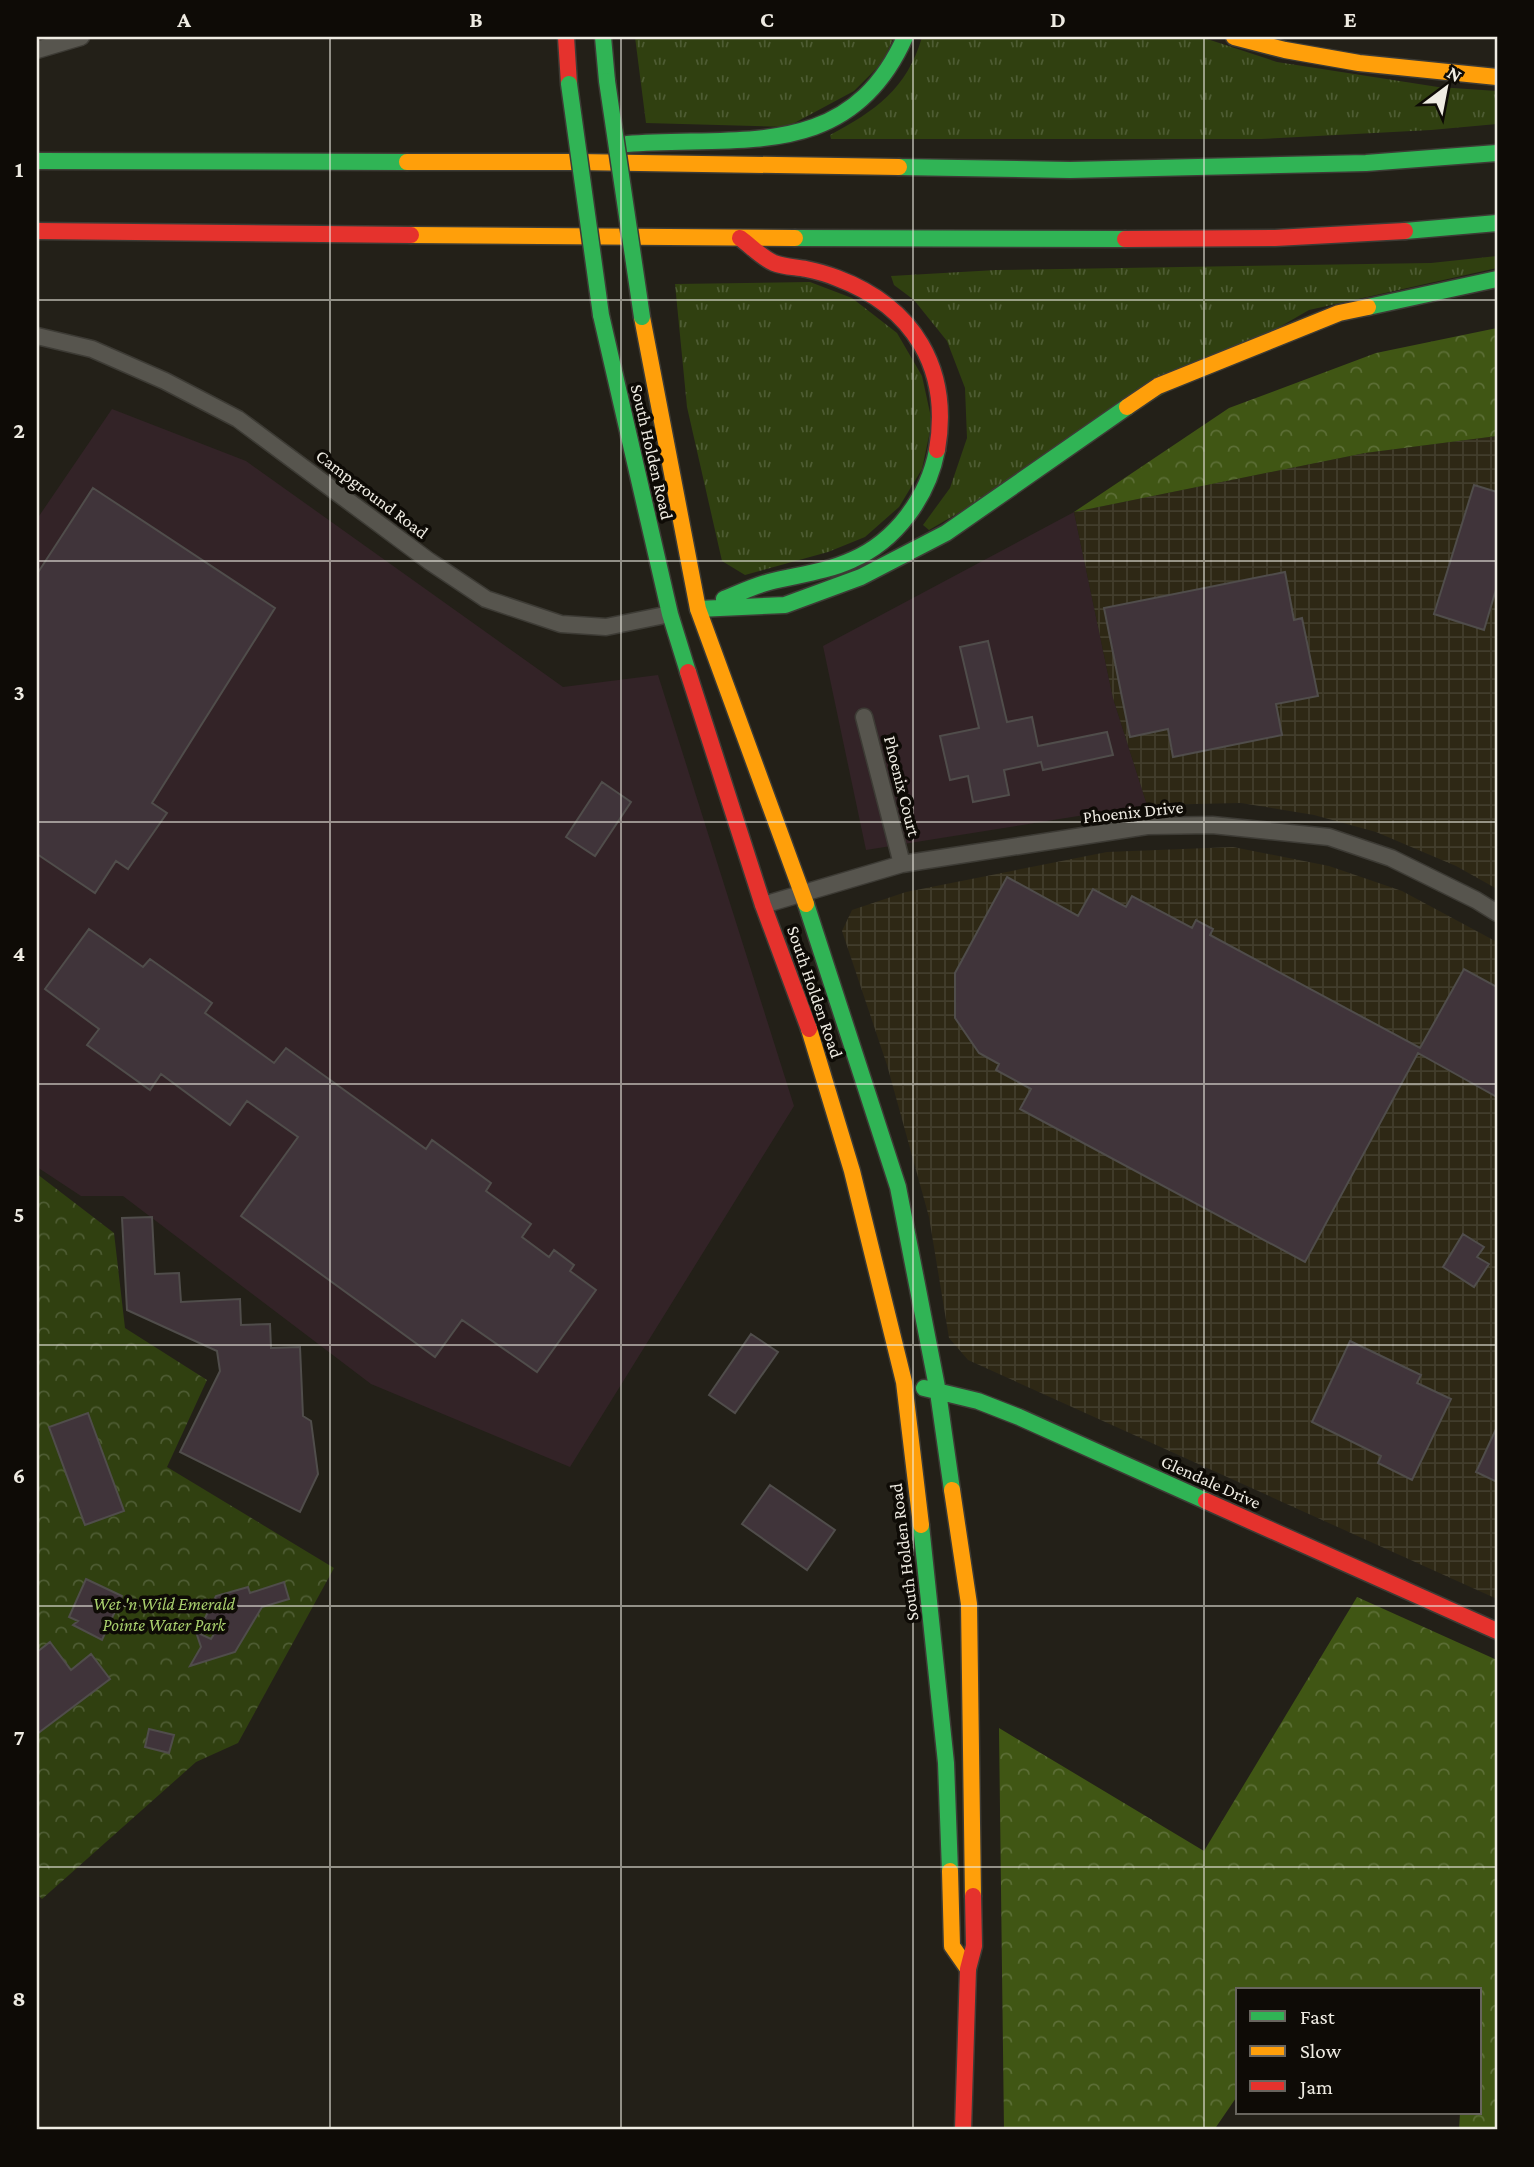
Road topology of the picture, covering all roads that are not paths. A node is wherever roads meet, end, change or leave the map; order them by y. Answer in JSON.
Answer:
{"nodes":[{"id":1,"x":81,"y":37,"type":"edge"},
{"id":2,"x":566,"y":37,"type":"edge"},
{"id":3,"x":603,"y":37,"type":"edge"},
{"id":4,"x":905,"y":37,"type":"edge"},
{"id":5,"x":1234,"y":37,"type":"edge"},
{"id":6,"x":37,"y":50,"type":"edge"},
{"id":7,"x":1497,"y":77,"type":"edge"},
{"id":8,"x":1497,"y":153,"type":"edge"},
{"id":9,"x":37,"y":161,"type":"edge"},
{"id":10,"x":578,"y":162,"type":"junction"},
{"id":11,"x":1497,"y":223,"type":"edge"},
{"id":12,"x":37,"y":231,"type":"edge"},
{"id":13,"x":740,"y":238,"type":"junction"},
{"id":14,"x":1497,"y":279,"type":"edge"},
{"id":15,"x":37,"y":336,"type":"edge"},
{"id":16,"x":698,"y":609,"type":"junction"},
{"id":17,"x":670,"y":614,"type":"junction"},
{"id":18,"x":864,"y":718,"type":"dead end"},
{"id":19,"x":902,"y":864,"type":"junction"},
{"id":20,"x":802,"y":892,"type":"junction"},
{"id":21,"x":764,"y":905,"type":"junction"},
{"id":22,"x":1497,"y":913,"type":"edge"},
{"id":23,"x":904,"y":1382,"type":"junction"},
{"id":24,"x":938,"y":1392,"type":"junction"},
{"id":25,"x":1497,"y":1631,"type":"edge"},
{"id":26,"x":968,"y":1969,"type":"junction"},
{"id":27,"x":963,"y":2130,"type":"edge"}],
"edges":[{"from":1,"to":6,"type":"street"},
{"from":2,"to":17,"type":"main road","name":"South Holden Road","bridge":true},
{"from":3,"to":16,"type":"main road","name":"South Holden Road","bridge":true},
{"from":4,"to":10,"type":"main road"},
{"from":5,"to":7,"type":"main road"},
{"from":8,"to":10,"type":"main road"},
{"from":9,"to":10,"type":"main road"},
{"from":11,"to":13,"type":"main road"},
{"from":12,"to":13,"type":"main road"},
{"from":13,"to":16,"type":"main road"},
{"from":14,"to":16,"type":"main road"},
{"from":15,"to":17,"type":"street","name":"Campground Road"},
{"from":16,"to":17,"type":"main road","name":"Campground Road"},
{"from":16,"to":20,"type":"main road","name":"South Holden Road"},
{"from":17,"to":21,"type":"main road","name":"South Holden Road"},
{"from":18,"to":19,"type":"street","name":"Phoenix Court"},
{"from":19,"to":20,"type":"street","name":"Phoenix Drive"},
{"from":19,"to":22,"type":"street","name":"Phoenix Drive"},
{"from":20,"to":21,"type":"street","name":"Phoenix Drive"},
{"from":20,"to":24,"type":"main road","name":"South Holden Road"},
{"from":21,"to":23,"type":"main road","name":"South Holden Road"},
{"from":23,"to":24,"type":"main road","name":"Glendale Drive"},
{"from":23,"to":26,"type":"main road","name":"South Holden Road"},
{"from":24,"to":25,"type":"main road","name":"Glendale Drive"},
{"from":24,"to":26,"type":"main road","name":"South Holden Road"},
{"from":26,"to":27,"type":"main road","name":"South Holden Road"}]}
